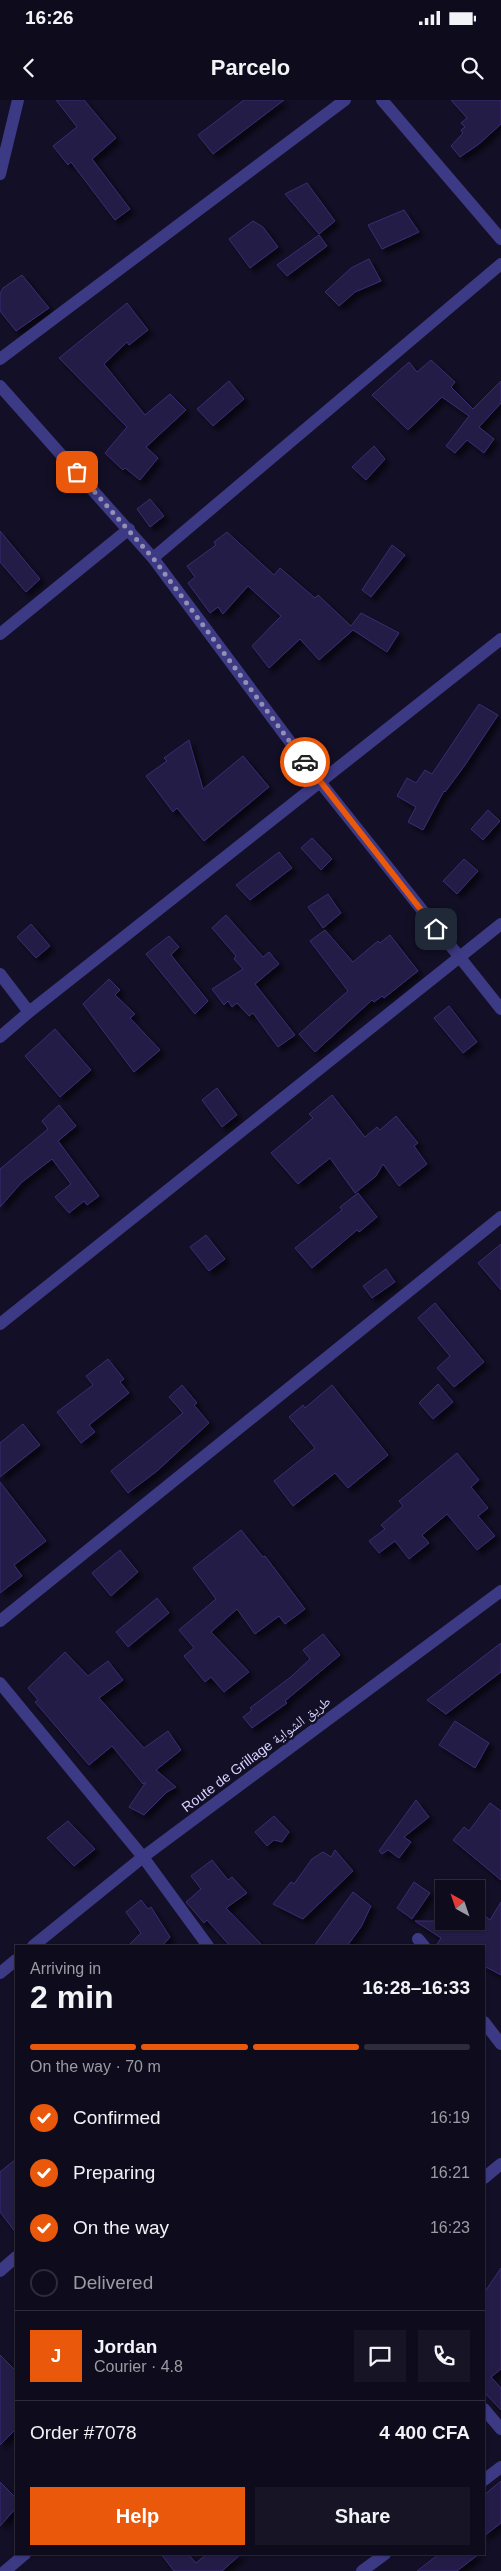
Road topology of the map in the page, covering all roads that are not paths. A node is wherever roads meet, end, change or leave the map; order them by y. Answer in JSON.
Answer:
{"nodes":[{"id":1,"x":18,"y":100,"type":"edge"},
{"id":2,"x":344,"y":100,"type":"edge"},
{"id":3,"x":382,"y":100,"type":"edge"},
{"id":4,"x":0,"y":174,"type":"edge"},
{"id":5,"x":501,"y":239,"type":"edge"},
{"id":6,"x":501,"y":264,"type":"edge"},
{"id":7,"x":0,"y":359,"type":"edge"},
{"id":8,"x":0,"y":386,"type":"edge"},
{"id":9,"x":128,"y":529,"type":"junction"},
{"id":10,"x":153,"y":558,"type":"junction"},
{"id":11,"x":0,"y":634,"type":"edge"},
{"id":12,"x":501,"y":639,"type":"edge"},
{"id":13,"x":320,"y":782,"type":"junction"},
{"id":14,"x":501,"y":924,"type":"edge"},
{"id":15,"x":459,"y":958,"type":"junction"},
{"id":16,"x":0,"y":974,"type":"edge"},
{"id":17,"x":501,"y":1008,"type":"edge"},
{"id":18,"x":29,"y":1012,"type":"junction"},
{"id":19,"x":0,"y":1038,"type":"edge"},
{"id":20,"x":501,"y":1217,"type":"edge"},
{"id":21,"x":0,"y":1324,"type":"edge"},
{"id":22,"x":501,"y":1592,"type":"edge"},
{"id":23,"x":0,"y":1621,"type":"edge"},
{"id":24,"x":0,"y":1682,"type":"edge"},
{"id":25,"x":143,"y":1857,"type":"junction"},
{"id":26,"x":34,"y":1945,"type":"edge"},
{"id":27,"x":207,"y":1945,"type":"edge"},
{"id":28,"x":15,"y":1961,"type":"edge"},
{"id":29,"x":0,"y":1973,"type":"edge"},
{"id":30,"x":485,"y":2023,"type":"edge"},
{"id":31,"x":501,"y":2044,"type":"edge"},
{"id":32,"x":501,"y":2164,"type":"edge"},
{"id":33,"x":485,"y":2177,"type":"edge"},
{"id":34,"x":15,"y":2258,"type":"edge"},
{"id":35,"x":0,"y":2272,"type":"edge"},
{"id":36,"x":485,"y":2409,"type":"edge"},
{"id":37,"x":501,"y":2429,"type":"edge"},
{"id":38,"x":501,"y":2467,"type":"edge"},
{"id":39,"x":485,"y":2479,"type":"edge"},
{"id":40,"x":24,"y":2555,"type":"edge"},
{"id":41,"x":384,"y":2555,"type":"edge"},
{"id":42,"x":5,"y":2571,"type":"edge"},
{"id":43,"x":362,"y":2571,"type":"edge"}],
"edges":[{"from":1,"to":4,"type":"street"},
{"from":2,"to":7,"type":"street"},
{"from":3,"to":5,"type":"street"},
{"from":6,"to":10,"type":"street"},
{"from":8,"to":9,"type":"street"},
{"from":9,"to":10,"type":"street"},
{"from":9,"to":11,"type":"street"},
{"from":10,"to":13,"type":"street"},
{"from":12,"to":13,"type":"street"},
{"from":13,"to":15,"type":"street"},
{"from":13,"to":18,"type":"street"},
{"from":14,"to":15,"type":"street"},
{"from":15,"to":17,"type":"street"},
{"from":15,"to":21,"type":"street"},
{"from":16,"to":18,"type":"street"},
{"from":18,"to":19,"type":"street"},
{"from":20,"to":23,"type":"street"},
{"from":22,"to":25,"type":"street","name":"Route de Grillage طريق الشواية"},
{"from":24,"to":25,"type":"street"},
{"from":25,"to":26,"type":"street","name":"Route de Grillage طريق الشواية"},
{"from":25,"to":27,"type":"street"},
{"from":28,"to":29,"type":"street"},
{"from":30,"to":31,"type":"street"},
{"from":32,"to":33,"type":"street"},
{"from":34,"to":35,"type":"street"},
{"from":36,"to":37,"type":"street"},
{"from":38,"to":39,"type":"street"},
{"from":40,"to":42,"type":"street"},
{"from":41,"to":43,"type":"street"}]}
